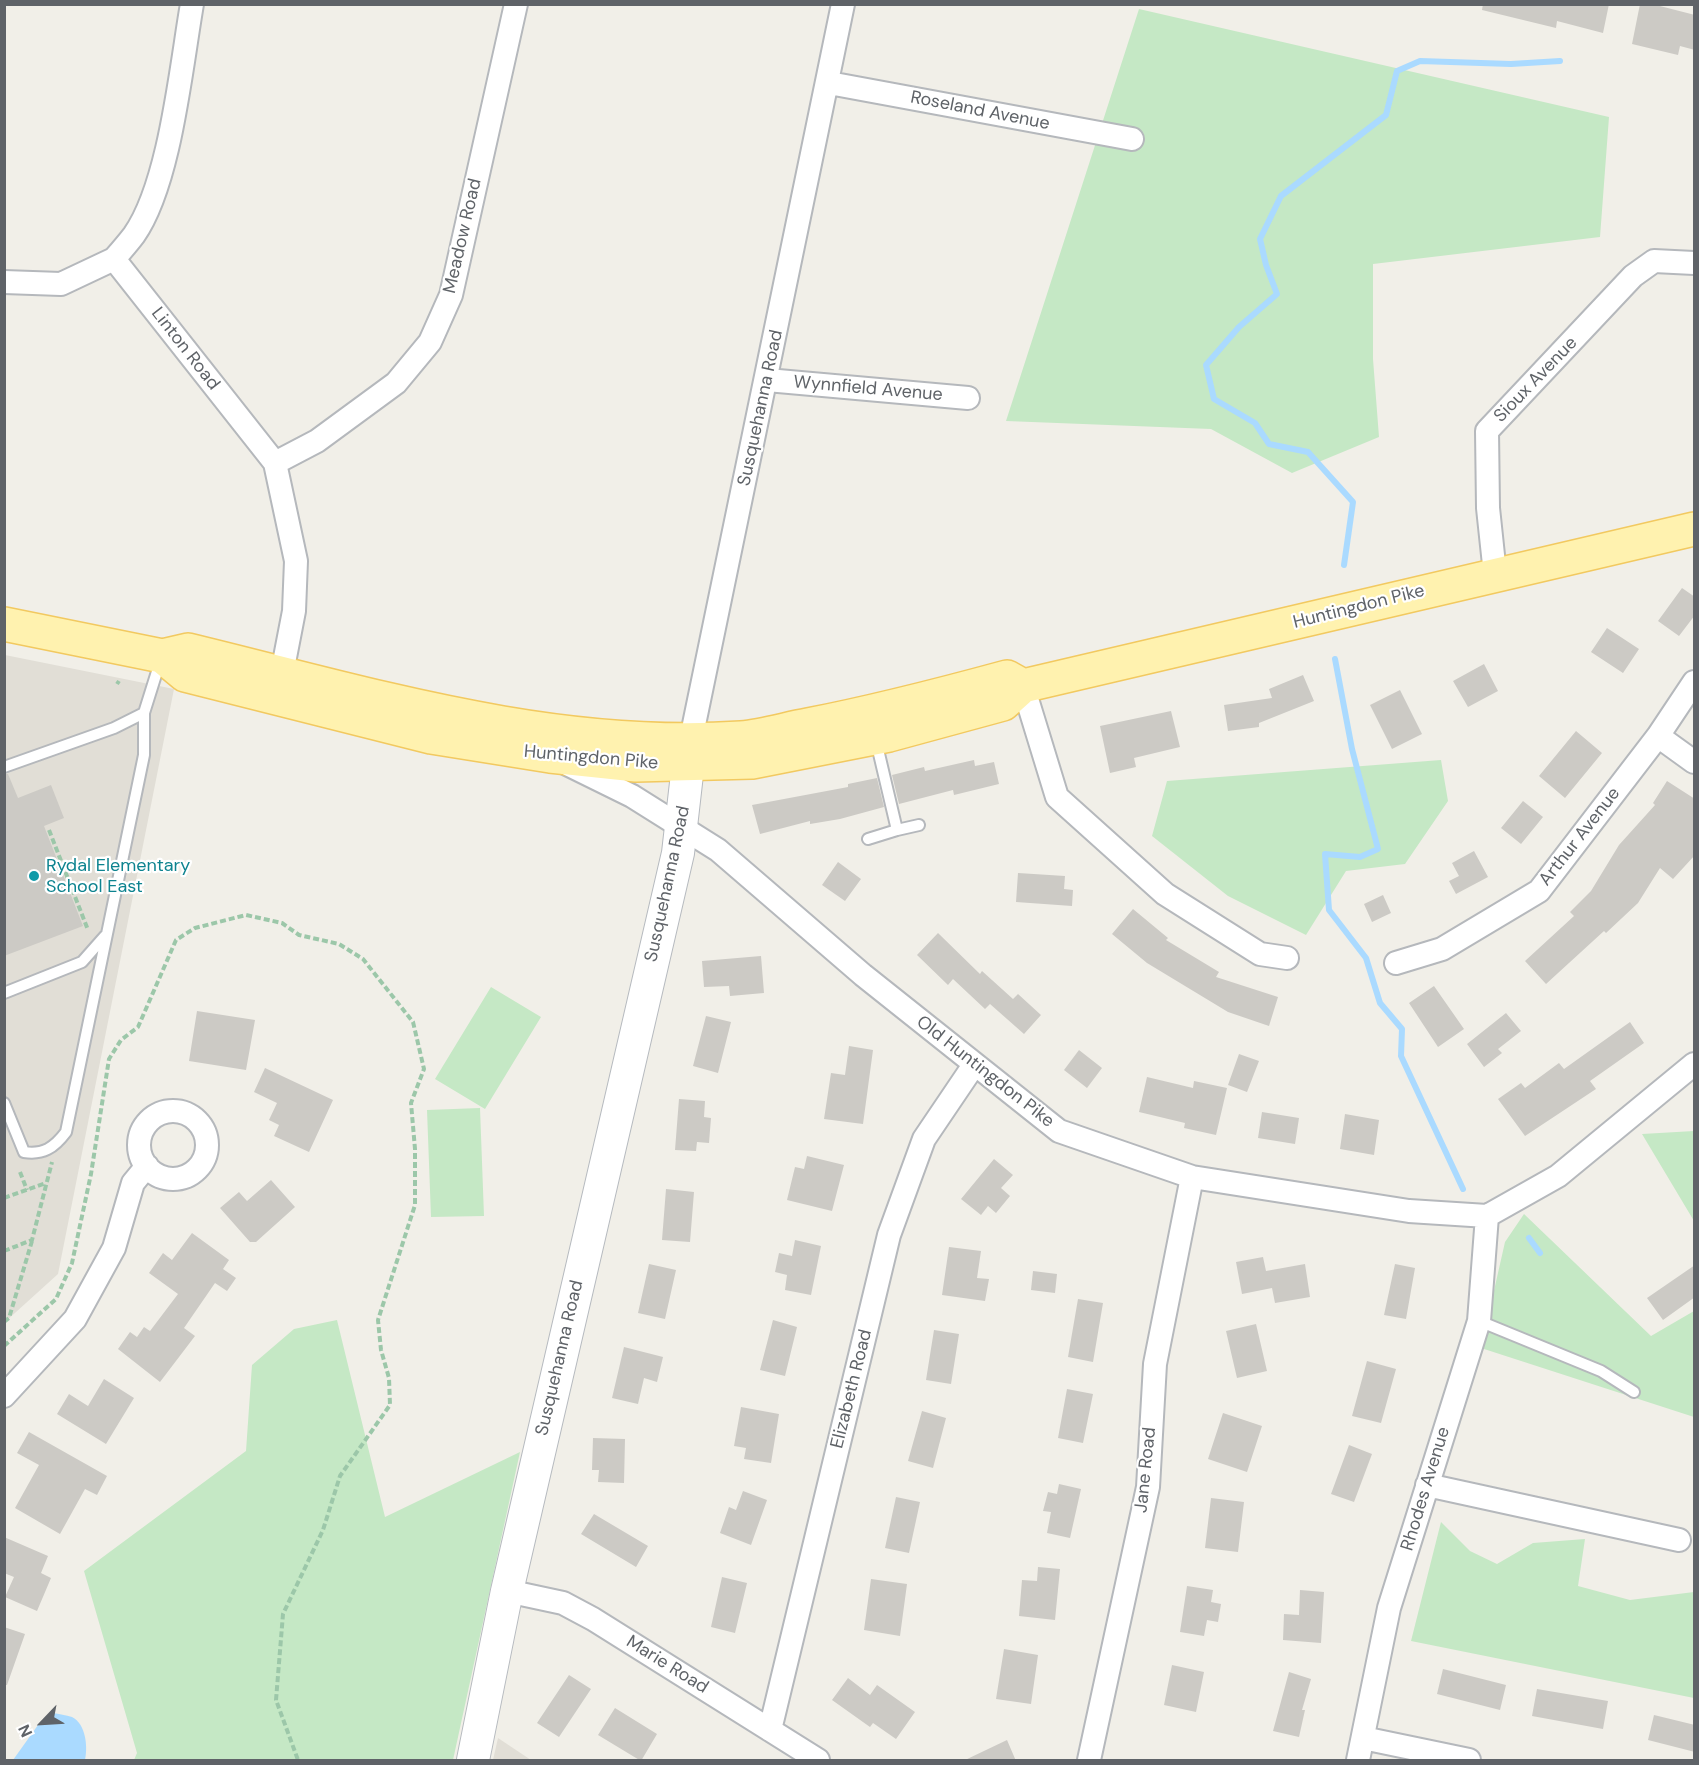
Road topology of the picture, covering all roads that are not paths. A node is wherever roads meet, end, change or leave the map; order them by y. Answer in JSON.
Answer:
{"nodes":[{"id":1,"x":192,"y":4,"type":"edge"},
{"id":2,"x":516,"y":4,"type":"edge"},
{"id":3,"x":843,"y":4,"type":"edge"},
{"id":4,"x":828,"y":83,"type":"junction"},
{"id":5,"x":1132,"y":139,"type":"dead end"},
{"id":6,"x":114,"y":259,"type":"junction"},
{"id":7,"x":1695,"y":262,"type":"edge"},
{"id":8,"x":4,"y":282,"type":"edge"},
{"id":9,"x":767,"y":380,"type":"junction"},
{"id":10,"x":968,"y":398,"type":"dead end"},
{"id":11,"x":275,"y":463,"type":"junction"},
{"id":12,"x":1695,"y":529,"type":"edge"},
{"id":13,"x":1495,"y":574,"type":"junction"},
{"id":14,"x":4,"y":624,"type":"edge"},
{"id":15,"x":162,"y":656,"type":"junction"},
{"id":16,"x":1695,"y":682,"type":"edge"},
{"id":17,"x":275,"y":685,"type":"junction"},
{"id":18,"x":1023,"y":686,"type":"junction"},
{"id":19,"x":144,"y":713,"type":"junction"},
{"id":20,"x":1658,"y":736,"type":"junction"},
{"id":21,"x":875,"y":737,"type":"junction"},
{"id":22,"x":690,"y":752,"type":"junction"},
{"id":23,"x":550,"y":756,"type":"junction"},
{"id":24,"x":1695,"y":762,"type":"edge"},
{"id":25,"x":4,"y":767,"type":"edge"},
{"id":26,"x":919,"y":825,"type":"dead end"},
{"id":27,"x":682,"y":826,"type":"junction"},
{"id":28,"x":897,"y":830,"type":"junction"},
{"id":29,"x":868,"y":839,"type":"dead end"},
{"id":30,"x":105,"y":936,"type":"junction"},
{"id":31,"x":1287,"y":958,"type":"dead end"},
{"id":32,"x":1396,"y":963,"type":"dead end"},
{"id":33,"x":4,"y":993,"type":"edge"},
{"id":34,"x":1695,"y":1064,"type":"edge"},
{"id":35,"x":974,"y":1065,"type":"junction"},
{"id":36,"x":4,"y":1103,"type":"edge"},
{"id":37,"x":147,"y":1166,"type":"dead end"},
{"id":38,"x":1192,"y":1177,"type":"junction"},
{"id":39,"x":1487,"y":1216,"type":"junction"},
{"id":40,"x":1479,"y":1321,"type":"junction"},
{"id":41,"x":1635,"y":1392,"type":"dead end"},
{"id":42,"x":4,"y":1396,"type":"edge"},
{"id":43,"x":1427,"y":1485,"type":"junction"},
{"id":44,"x":1679,"y":1540,"type":"dead end"},
{"id":45,"x":507,"y":1591,"type":"junction"},
{"id":46,"x":770,"y":1730,"type":"junction"},
{"id":47,"x":1363,"y":1738,"type":"junction"},
{"id":48,"x":473,"y":1761,"type":"edge"},
{"id":49,"x":818,"y":1761,"type":"edge"},
{"id":50,"x":1089,"y":1761,"type":"edge"},
{"id":51,"x":1358,"y":1761,"type":"edge"},
{"id":52,"x":1469,"y":1761,"type":"edge"}],
"edges":[{"from":1,"to":6,"type":"street"},
{"from":2,"to":11,"type":"street","name":"Meadow Road"},
{"from":3,"to":4,"type":"street","name":"Susquehanna Road"},
{"from":4,"to":5,"type":"street","name":"Roseland Avenue"},
{"from":4,"to":9,"type":"street","name":"Susquehanna Road"},
{"from":6,"to":8,"type":"street"},
{"from":6,"to":11,"type":"street","name":"Linton Road"},
{"from":7,"to":13,"type":"street","name":"Sioux Avenue"},
{"from":9,"to":10,"type":"street","name":"Wynnfield Avenue"},
{"from":9,"to":22,"type":"street","name":"Susquehanna Road"},
{"from":11,"to":17,"type":"street","name":"Linton Road"},
{"from":12,"to":13,"type":"main road","name":"Huntingdon Pike"},
{"from":13,"to":18,"type":"main road","name":"Huntingdon Pike"},
{"from":14,"to":15,"type":"main road","name":"Huntingdon Pike"},
{"from":15,"to":17,"type":"main road","name":"Huntingdon Pike"},
{"from":15,"to":19,"type":"lane"},
{"from":16,"to":20,"type":"street","name":"Arthur Avenue"},
{"from":17,"to":22,"type":"main road","name":"Huntingdon Pike"},
{"from":17,"to":23,"type":"main road","name":"Huntingdon Pike"},
{"from":18,"to":21,"type":"main road","name":"Huntingdon Pike"},
{"from":18,"to":22,"type":"main road","name":"Huntingdon Pike"},
{"from":18,"to":31,"type":"street"},
{"from":19,"to":25,"type":"lane"},
{"from":19,"to":30,"type":"lane"},
{"from":20,"to":24,"type":"street"},
{"from":20,"to":32,"type":"street","name":"Arthur Avenue"},
{"from":21,"to":22,"type":"main road","name":"Huntingdon Pike"},
{"from":21,"to":28,"type":"lane"},
{"from":22,"to":23,"type":"main road","name":"Huntingdon Pike"},
{"from":22,"to":27,"type":"main road","name":"Susquehanna Road"},
{"from":23,"to":27,"type":"street","name":"Old Huntingdon Pike"},
{"from":26,"to":28,"type":"lane"},
{"from":27,"to":35,"type":"street","name":"Old Huntingdon Pike"},
{"from":27,"to":45,"type":"main road","name":"Susquehanna Road"},
{"from":28,"to":29,"type":"lane"},
{"from":30,"to":33,"type":"lane"},
{"from":30,"to":36,"type":"lane"},
{"from":34,"to":39,"type":"street"},
{"from":35,"to":38,"type":"street","name":"Old Huntingdon Pike"},
{"from":35,"to":46,"type":"street","name":"Elizabeth Road"},
{"from":37,"to":42,"type":"street"},
{"from":38,"to":39,"type":"street","name":"Old Huntingdon Pike"},
{"from":38,"to":50,"type":"street","name":"Jane Road"},
{"from":39,"to":40,"type":"street","name":"Rhodes Avenue"},
{"from":40,"to":41,"type":"lane"},
{"from":40,"to":43,"type":"street","name":"Rhodes Avenue"},
{"from":43,"to":44,"type":"street"},
{"from":43,"to":47,"type":"street","name":"Rhodes Avenue"},
{"from":45,"to":46,"type":"street","name":"Marie Road"},
{"from":45,"to":48,"type":"main road","name":"Susquehanna Road"},
{"from":46,"to":49,"type":"street","name":"Marie Road"},
{"from":47,"to":51,"type":"street","name":"Rhodes Avenue"},
{"from":47,"to":52,"type":"street"}]}
